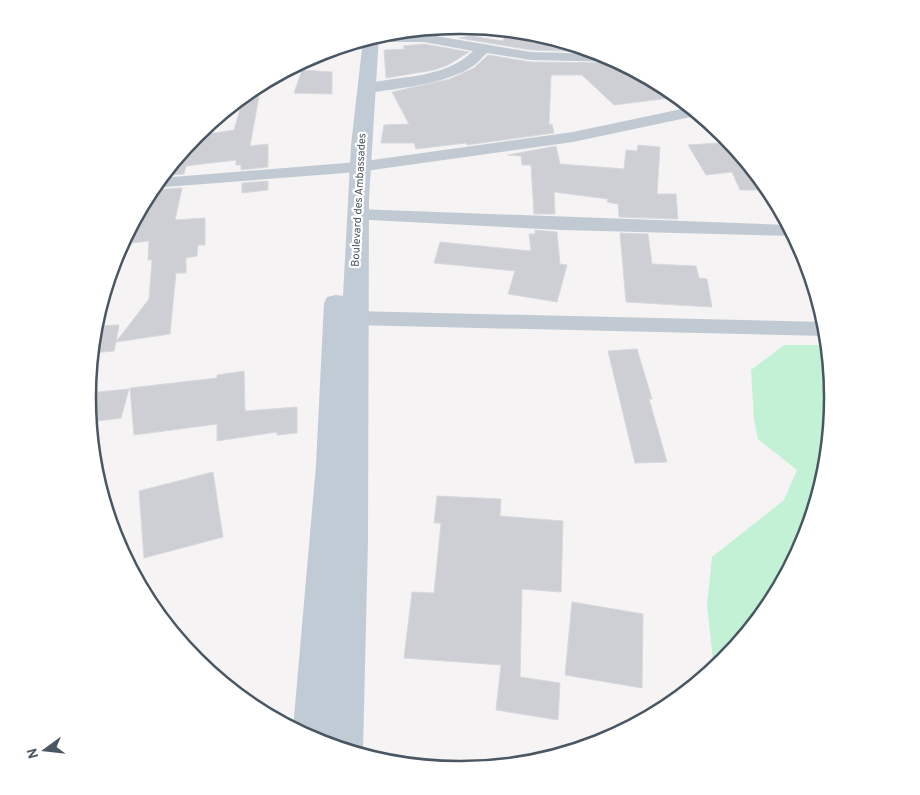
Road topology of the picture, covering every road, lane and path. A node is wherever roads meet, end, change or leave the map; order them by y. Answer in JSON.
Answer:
{"nodes":[{"id":1,"x":407,"y":38,"type":"edge"},
{"id":2,"x":365,"y":46,"type":"edge"},
{"id":3,"x":368,"y":46,"type":"edge"},
{"id":4,"x":483,"y":49,"type":"junction"},
{"id":5,"x":594,"y":59,"type":"edge"},
{"id":6,"x":366,"y":88,"type":"junction"},
{"id":7,"x":686,"y":113,"type":"edge"},
{"id":8,"x":351,"y":168,"type":"junction"},
{"id":9,"x":166,"y":183,"type":"edge"},
{"id":10,"x":357,"y":215,"type":"junction"},
{"id":11,"x":783,"y":231,"type":"edge"},
{"id":12,"x":353,"y":318,"type":"junction"},
{"id":13,"x":817,"y":329,"type":"edge"},
{"id":14,"x":343,"y":362,"type":"junction"},
{"id":15,"x":312,"y":730,"type":"edge"},
{"id":16,"x":344,"y":742,"type":"edge"}],
"edges":[{"from":1,"to":4,"type":"street"},
{"from":2,"to":8,"type":"main road","name":"Boulevard des Ambassades"},
{"from":3,"to":6,"type":"main road","name":"Boulevard des Ambassades"},
{"from":4,"to":5,"type":"street"},
{"from":4,"to":6,"type":"street"},
{"from":6,"to":8,"type":"main road","name":"Boulevard des Ambassades"},
{"from":7,"to":8,"type":"street"},
{"from":8,"to":9,"type":"street"},
{"from":8,"to":10,"type":"main road","name":"Boulevard des Ambassades"},
{"from":8,"to":14,"type":"main road","name":"Boulevard des Ambassades"},
{"from":10,"to":11,"type":"street"},
{"from":10,"to":12,"type":"main road","name":"Boulevard des Ambassades"},
{"from":12,"to":13,"type":"street"},
{"from":12,"to":14,"type":"main road","name":"Boulevard des Ambassades"},
{"from":14,"to":15,"type":"main road"},
{"from":14,"to":16,"type":"main road"}]}
